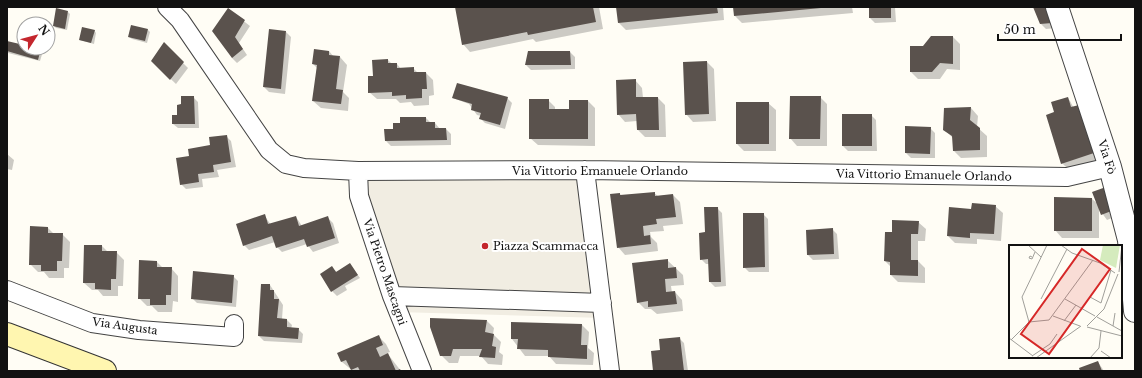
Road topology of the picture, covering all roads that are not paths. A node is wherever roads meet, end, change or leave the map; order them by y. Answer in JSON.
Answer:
{"nodes":[{"id":1,"x":167,"y":7,"type":"edge"},
{"id":2,"x":1057,"y":7,"type":"edge"},
{"id":3,"x":1110,"y":167,"type":"junction"},
{"id":4,"x":585,"y":170,"type":"junction"},
{"id":5,"x":358,"y":171,"type":"junction"},
{"id":6,"x":7,"y":290,"type":"edge"},
{"id":7,"x":392,"y":296,"type":"junction"},
{"id":8,"x":602,"y":303,"type":"junction"},
{"id":9,"x":1135,"y":312,"type":"edge"},
{"id":10,"x":234,"y":324,"type":"dead end"},
{"id":11,"x":7,"y":334,"type":"edge"},
{"id":12,"x":105,"y":371,"type":"edge"},
{"id":13,"x":422,"y":371,"type":"edge"},
{"id":14,"x":610,"y":371,"type":"edge"}],
"edges":[{"from":1,"to":5,"type":"street","name":"Via Vittorio Emanuele Orlando"},
{"from":2,"to":3,"type":"street","name":"Via Fò"},
{"from":3,"to":4,"type":"street","name":"Via Vittorio Emanuele Orlando"},
{"from":3,"to":9,"type":"street","name":"Via Fò"},
{"from":4,"to":5,"type":"street","name":"Via Vittorio Emanuele Orlando"},
{"from":4,"to":8,"type":"street"},
{"from":5,"to":7,"type":"street","name":"Via Pietro Mascagni"},
{"from":6,"to":10,"type":"street","name":"Via Augusta"},
{"from":7,"to":8,"type":"street"},
{"from":7,"to":13,"type":"street","name":"Via Pietro Mascagni"},
{"from":8,"to":14,"type":"street"},
{"from":11,"to":12,"type":"main road"}]}
